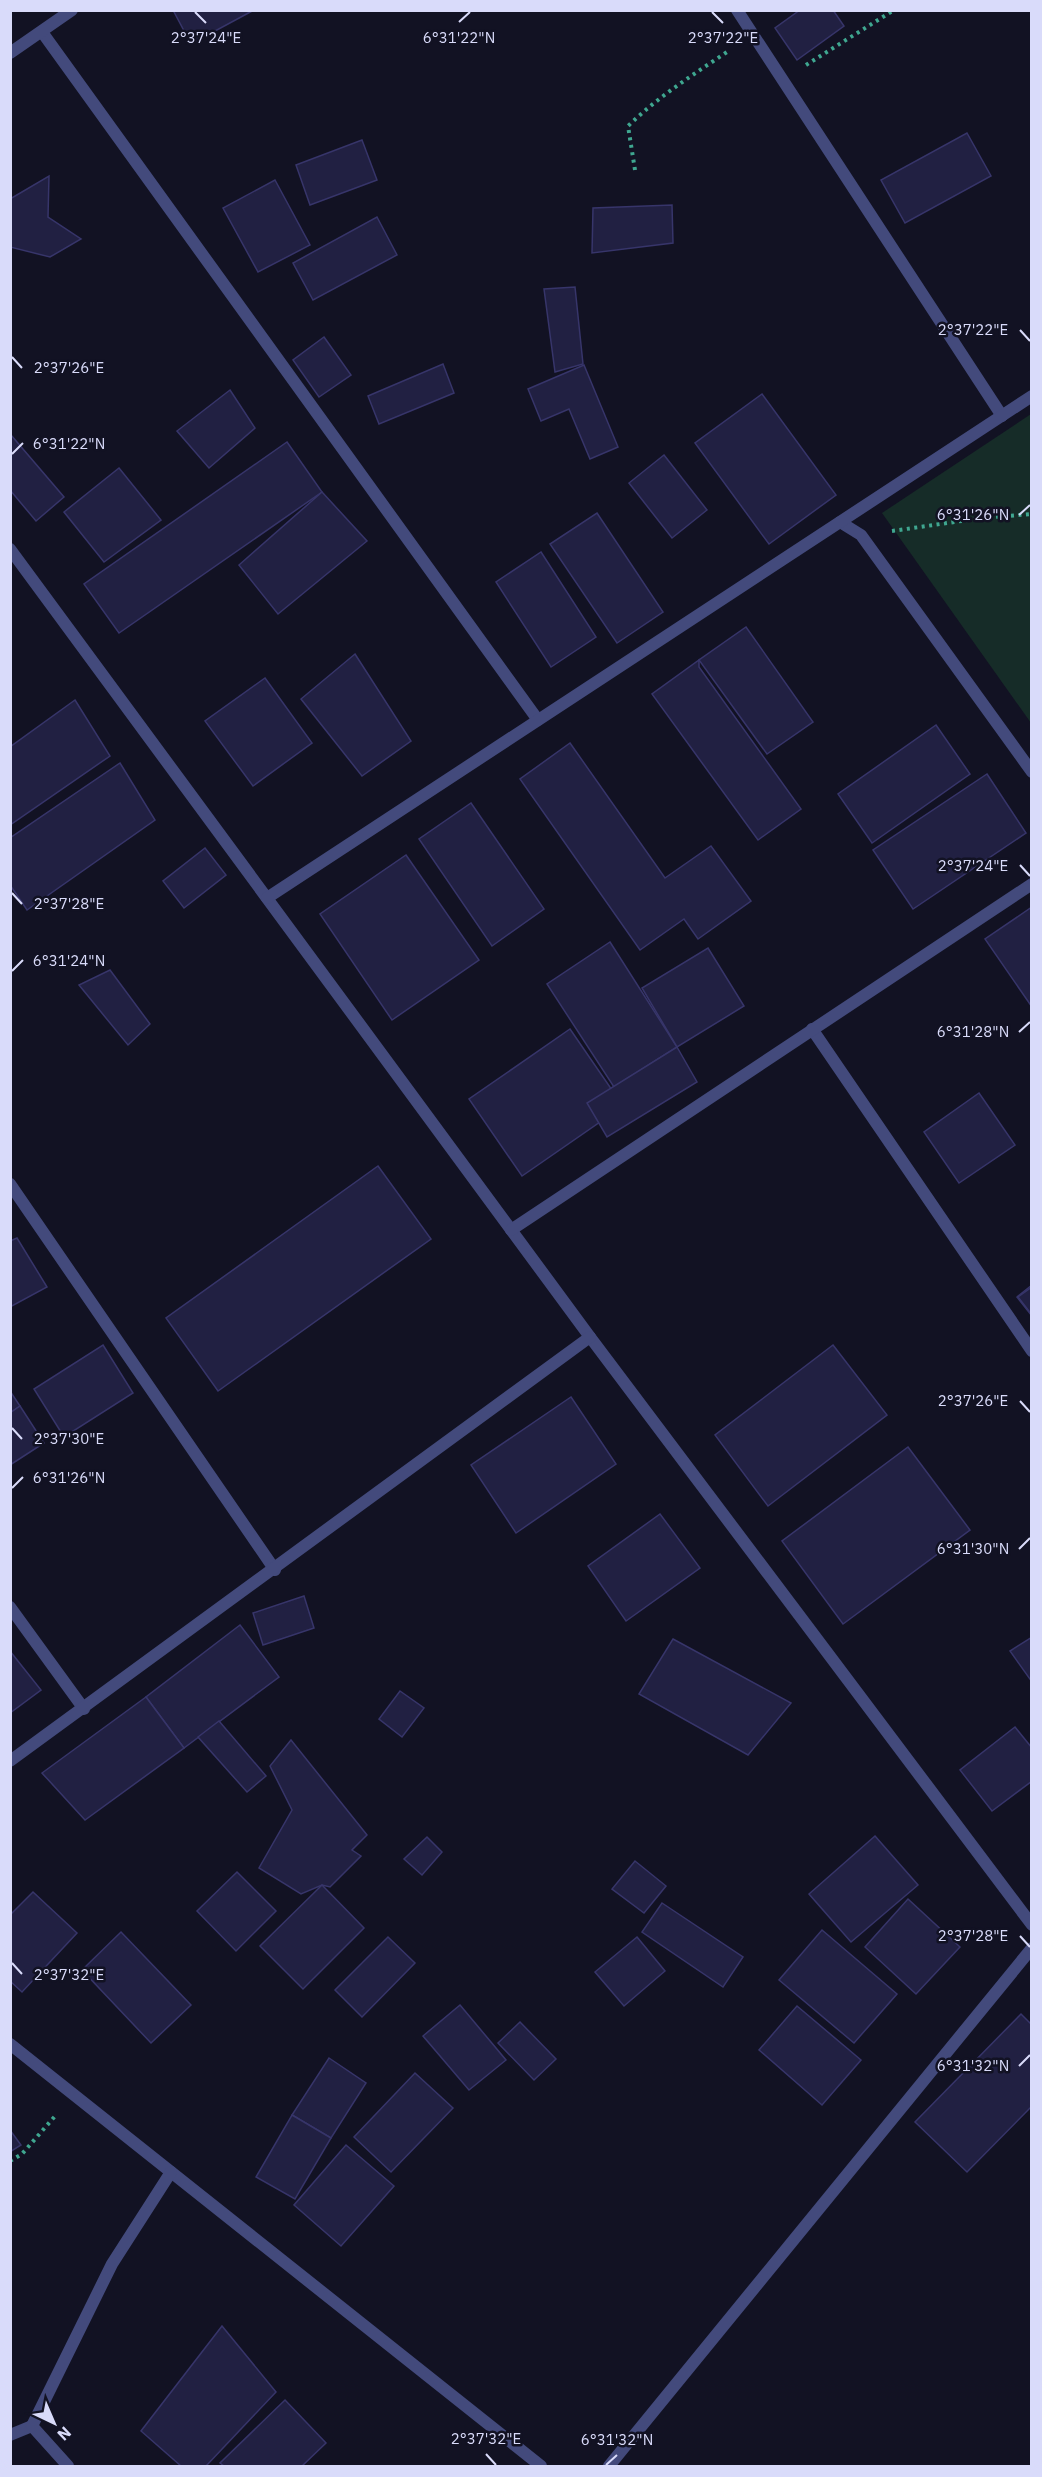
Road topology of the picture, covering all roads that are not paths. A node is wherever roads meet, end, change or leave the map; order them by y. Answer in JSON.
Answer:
{"nodes":[{"id":1,"x":72,"y":10,"type":"edge"},
{"id":2,"x":737,"y":10,"type":"edge"},
{"id":3,"x":42,"y":32,"type":"junction"},
{"id":4,"x":10,"y":53,"type":"edge"},
{"id":5,"x":1032,"y":396,"type":"edge"},
{"id":6,"x":1002,"y":416,"type":"junction"},
{"id":7,"x":840,"y":522,"type":"junction"},
{"id":8,"x":10,"y":549,"type":"edge"},
{"id":9,"x":538,"y":720,"type":"junction"},
{"id":10,"x":1032,"y":772,"type":"edge"},
{"id":11,"x":1032,"y":884,"type":"edge"},
{"id":12,"x":267,"y":898,"type":"junction"},
{"id":13,"x":812,"y":1029,"type":"junction"},
{"id":14,"x":10,"y":1184,"type":"edge"},
{"id":15,"x":511,"y":1230,"type":"junction"},
{"id":16,"x":590,"y":1337,"type":"junction"},
{"id":17,"x":1032,"y":1351,"type":"edge"},
{"id":18,"x":275,"y":1570,"type":"junction"},
{"id":19,"x":10,"y":1607,"type":"edge"},
{"id":20,"x":84,"y":1709,"type":"junction"},
{"id":21,"x":10,"y":1761,"type":"edge"},
{"id":22,"x":1032,"y":1925,"type":"edge"},
{"id":23,"x":1032,"y":1948,"type":"edge"},
{"id":24,"x":10,"y":2044,"type":"edge"},
{"id":25,"x":171,"y":2172,"type":"junction"},
{"id":26,"x":32,"y":2426,"type":"junction"},
{"id":27,"x":10,"y":2435,"type":"edge"},
{"id":28,"x":68,"y":2466,"type":"edge"},
{"id":29,"x":541,"y":2466,"type":"edge"},
{"id":30,"x":609,"y":2466,"type":"edge"}],
"edges":[{"from":1,"to":3,"type":"street"},
{"from":2,"to":6,"type":"street"},
{"from":3,"to":4,"type":"street"},
{"from":3,"to":9,"type":"street"},
{"from":5,"to":6,"type":"street"},
{"from":6,"to":7,"type":"street"},
{"from":7,"to":9,"type":"street"},
{"from":7,"to":10,"type":"street"},
{"from":8,"to":12,"type":"street"},
{"from":9,"to":12,"type":"street"},
{"from":11,"to":13,"type":"street"},
{"from":12,"to":15,"type":"street"},
{"from":13,"to":15,"type":"street"},
{"from":13,"to":17,"type":"street"},
{"from":14,"to":18,"type":"street"},
{"from":15,"to":16,"type":"street"},
{"from":16,"to":18,"type":"street"},
{"from":16,"to":22,"type":"street"},
{"from":18,"to":20,"type":"street"},
{"from":19,"to":20,"type":"street"},
{"from":20,"to":21,"type":"street"},
{"from":23,"to":30,"type":"street"},
{"from":24,"to":25,"type":"street"},
{"from":25,"to":26,"type":"street"},
{"from":25,"to":29,"type":"street"},
{"from":26,"to":27,"type":"street"},
{"from":26,"to":28,"type":"street"}]}
